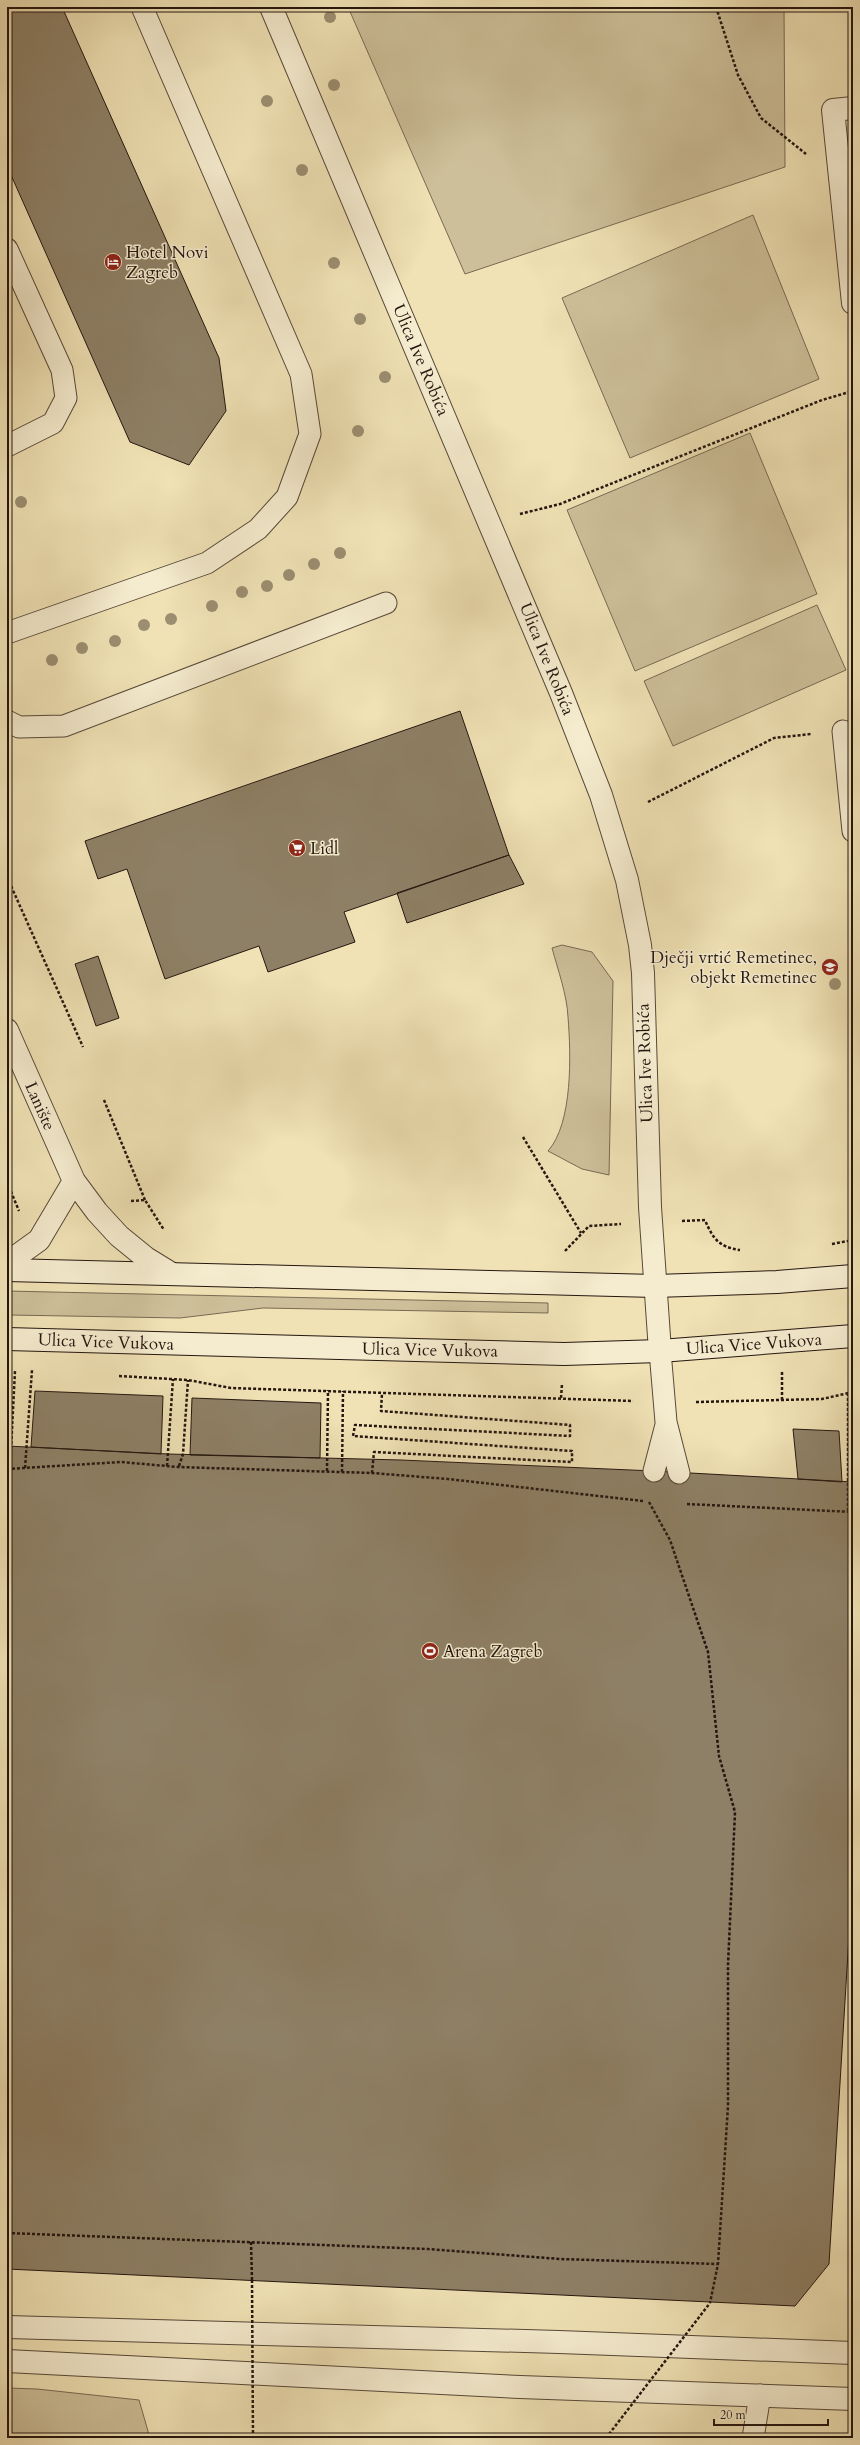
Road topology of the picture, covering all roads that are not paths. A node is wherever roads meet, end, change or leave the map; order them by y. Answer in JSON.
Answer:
{"nodes":[{"id":1,"x":142,"y":7,"type":"edge"},
{"id":2,"x":271,"y":7,"type":"edge"},
{"id":3,"x":843,"y":109,"type":"edge"},
{"id":4,"x":7,"y":249,"type":"edge"},
{"id":5,"x":853,"y":303,"type":"edge"},
{"id":6,"x":7,"y":446,"type":"edge"},
{"id":7,"x":386,"y":603,"type":"dead end"},
{"id":8,"x":7,"y":633,"type":"edge"},
{"id":9,"x":7,"y":721,"type":"edge"},
{"id":10,"x":843,"y":731,"type":"road end"},
{"id":11,"x":853,"y":831,"type":"edge"},
{"id":12,"x":7,"y":1030,"type":"edge"},
{"id":13,"x":74,"y":1181,"type":"junction"},
{"id":14,"x":7,"y":1263,"type":"edge"},
{"id":15,"x":7,"y":1270,"type":"edge"},
{"id":16,"x":172,"y":1274,"type":"junction"},
{"id":17,"x":853,"y":1276,"type":"edge"},
{"id":18,"x":655,"y":1286,"type":"junction"},
{"id":19,"x":853,"y":1336,"type":"edge"},
{"id":20,"x":7,"y":1339,"type":"edge"},
{"id":21,"x":660,"y":1351,"type":"junction"},
{"id":22,"x":666,"y":1422,"type":"junction"},
{"id":23,"x":654,"y":1471,"type":"dead end"},
{"id":24,"x":679,"y":1472,"type":"dead end"},
{"id":25,"x":7,"y":2327,"type":"edge"},
{"id":26,"x":853,"y":2353,"type":"edge"},
{"id":27,"x":7,"y":2361,"type":"edge"},
{"id":28,"x":760,"y":2395,"type":"junction"},
{"id":29,"x":853,"y":2399,"type":"edge"},
{"id":30,"x":753,"y":2438,"type":"edge"}],
"edges":[{"from":1,"to":8,"type":"lane"},
{"from":2,"to":18,"type":"street","name":"Ulica Ive Robića"},
{"from":3,"to":5,"type":"street"},
{"from":4,"to":6,"type":"lane"},
{"from":7,"to":9,"type":"lane"},
{"from":10,"to":11,"type":"lane"},
{"from":12,"to":13,"type":"street","name":"Lanište"},
{"from":13,"to":14,"type":"street"},
{"from":13,"to":16,"type":"street","name":"Lanište"},
{"from":15,"to":16,"type":"street"},
{"from":16,"to":18,"type":"street"},
{"from":17,"to":18,"type":"street"},
{"from":18,"to":21,"type":"street","name":"Ulica Ive Robića"},
{"from":19,"to":21,"type":"street","name":"Ulica Vice Vukova"},
{"from":20,"to":21,"type":"street","name":"Ulica Vice Vukova"},
{"from":21,"to":22,"type":"lane"},
{"from":22,"to":23,"type":"lane"},
{"from":22,"to":24,"type":"lane"},
{"from":25,"to":26,"type":"street"},
{"from":27,"to":28,"type":"street"},
{"from":28,"to":29,"type":"street"},
{"from":28,"to":30,"type":"lane"}]}
